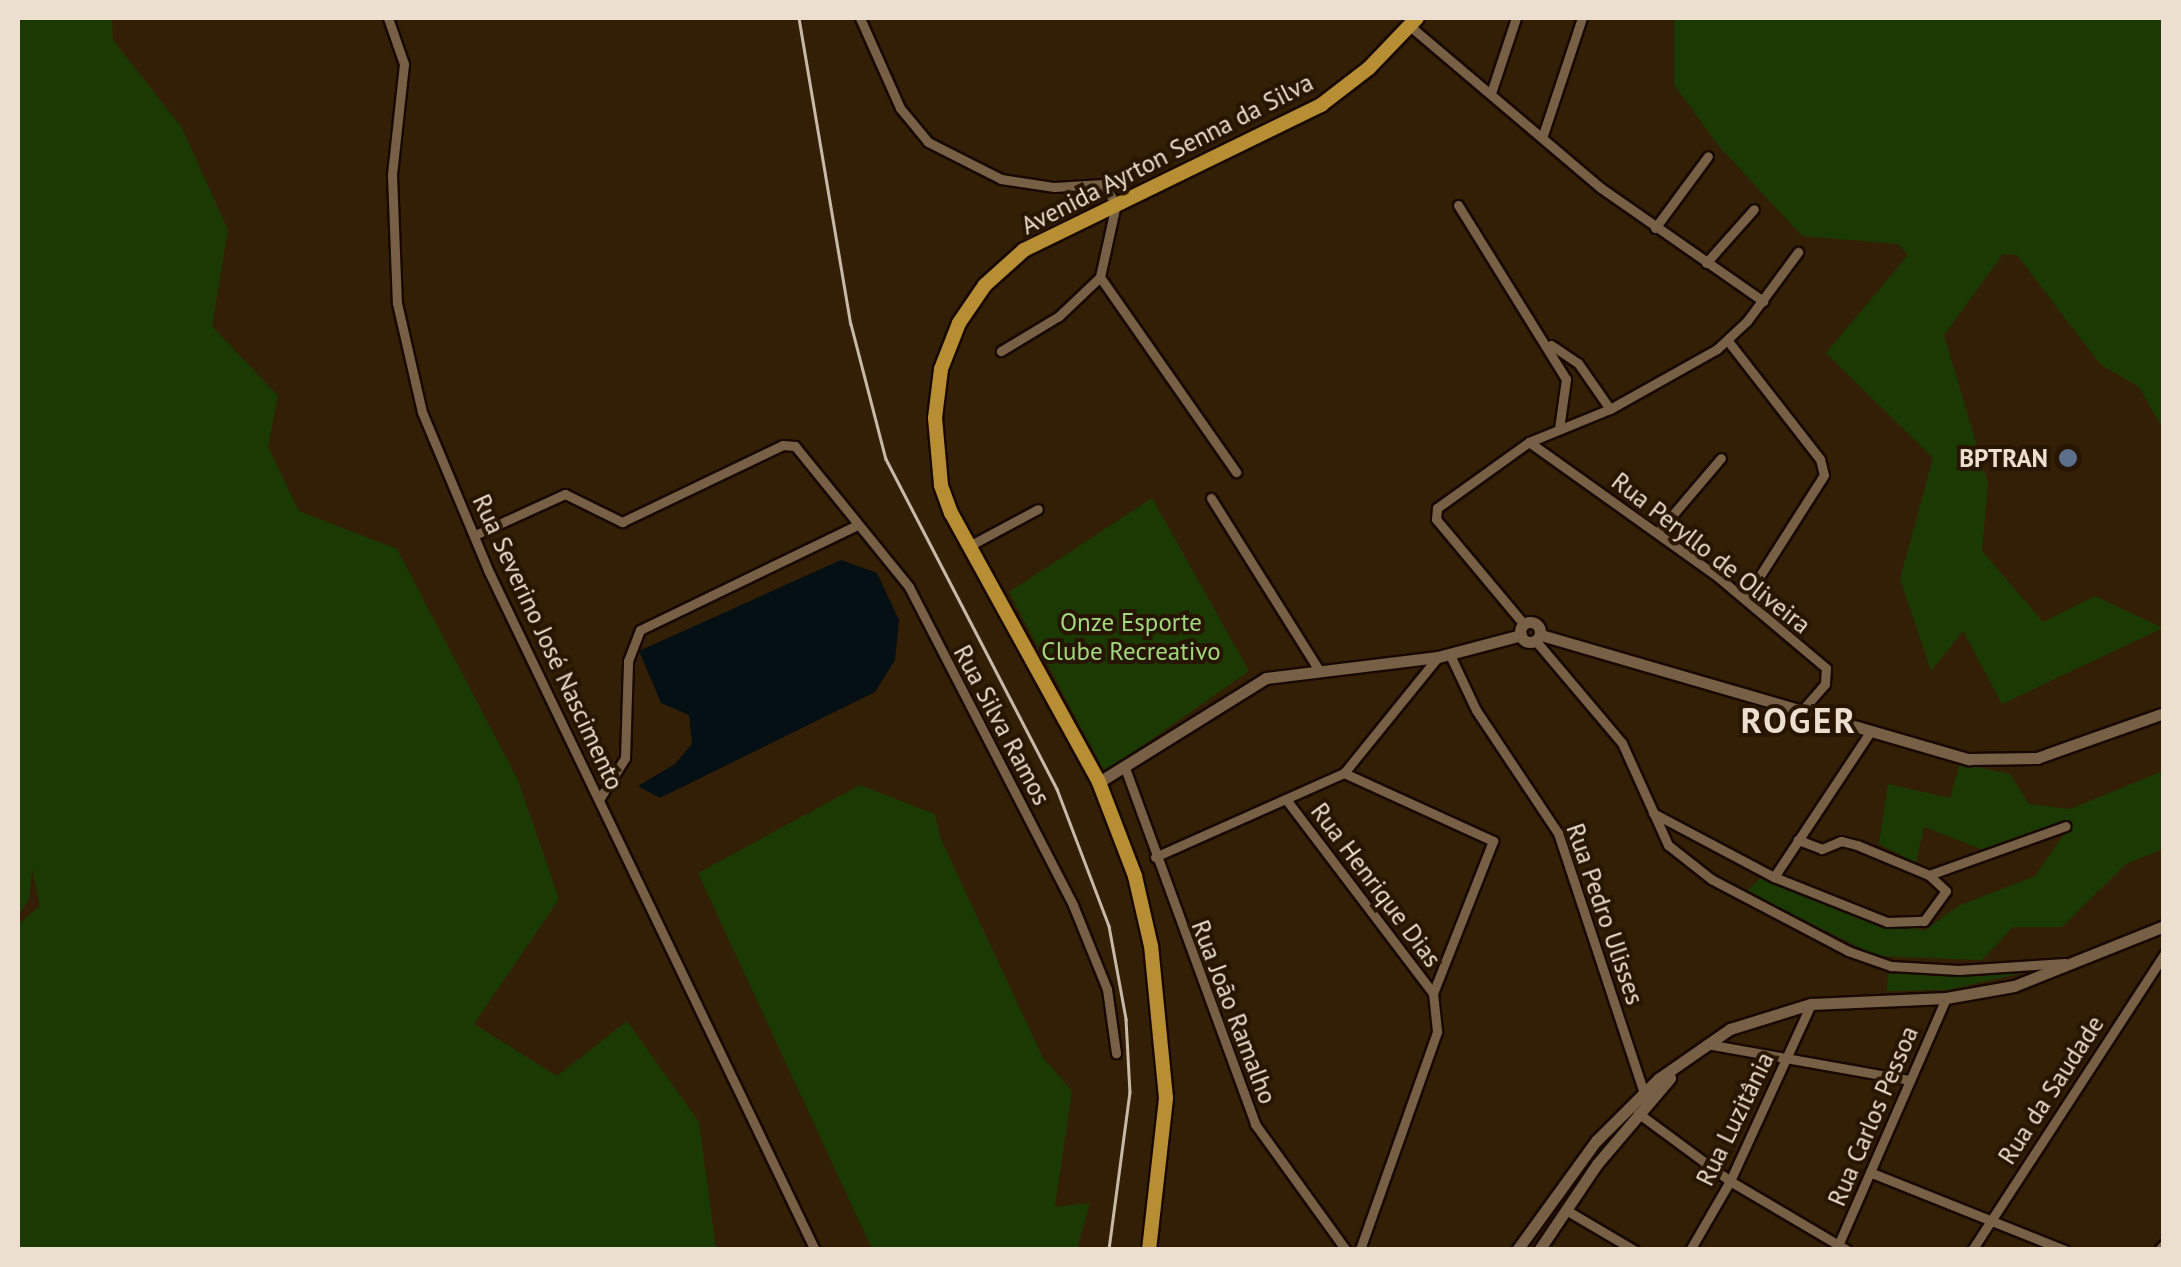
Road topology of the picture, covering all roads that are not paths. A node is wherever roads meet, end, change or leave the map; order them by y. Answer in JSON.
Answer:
{"nodes":[{"id":1,"x":388,"y":18,"type":"edge"},
{"id":2,"x":860,"y":18,"type":"edge"},
{"id":3,"x":1516,"y":18,"type":"edge"},
{"id":4,"x":1582,"y":18,"type":"edge"},
{"id":5,"x":1414,"y":22,"type":"edge"},
{"id":6,"x":1491,"y":93,"type":"junction"},
{"id":7,"x":1542,"y":138,"type":"junction"},
{"id":8,"x":1708,"y":156,"type":"dead end"},
{"id":9,"x":1116,"y":204,"type":"junction"},
{"id":10,"x":1458,"y":205,"type":"dead end"},
{"id":11,"x":1754,"y":208,"type":"dead end"},
{"id":12,"x":1655,"y":228,"type":"junction"},
{"id":13,"x":1798,"y":252,"type":"dead end"},
{"id":14,"x":1706,"y":263,"type":"junction"},
{"id":15,"x":1100,"y":277,"type":"junction"},
{"id":16,"x":1763,"y":301,"type":"junction"},
{"id":17,"x":1728,"y":341,"type":"junction"},
{"id":18,"x":1549,"y":343,"type":"junction"},
{"id":19,"x":1001,"y":352,"type":"dead end"},
{"id":20,"x":1610,"y":409,"type":"junction"},
{"id":21,"x":1558,"y":429,"type":"junction"},
{"id":22,"x":1529,"y":442,"type":"junction"},
{"id":23,"x":1721,"y":458,"type":"dead end"},
{"id":24,"x":1236,"y":472,"type":"dead end"},
{"id":25,"x":1210,"y":498,"type":"dead end"},
{"id":26,"x":1038,"y":510,"type":"dead end"},
{"id":27,"x":856,"y":525,"type":"junction"},
{"id":28,"x":1658,"y":532,"type":"junction"},
{"id":29,"x":475,"y":535,"type":"junction"},
{"id":30,"x":969,"y":546,"type":"junction"},
{"id":31,"x":1745,"y":598,"type":"junction"},
{"id":32,"x":1521,"y":628,"type":"junction"},
{"id":33,"x":1538,"y":638,"type":"junction"},
{"id":34,"x":1444,"y":656,"type":"junction"},
{"id":35,"x":1320,"y":670,"type":"junction"},
{"id":36,"x":1802,"y":710,"type":"junction"},
{"id":37,"x":2164,"y":713,"type":"edge"},
{"id":38,"x":1870,"y":732,"type":"junction"},
{"id":39,"x":1125,"y":768,"type":"junction"},
{"id":40,"x":1344,"y":773,"type":"junction"},
{"id":41,"x":1099,"y":782,"type":"junction"},
{"id":42,"x":600,"y":798,"type":"junction"},
{"id":43,"x":1288,"y":802,"type":"junction"},
{"id":44,"x":1653,"y":813,"type":"junction"},
{"id":45,"x":2066,"y":826,"type":"dead end"},
{"id":46,"x":1798,"y":840,"type":"junction"},
{"id":47,"x":1155,"y":857,"type":"junction"},
{"id":48,"x":1929,"y":875,"type":"junction"},
{"id":49,"x":1774,"y":877,"type":"junction"},
{"id":50,"x":2164,"y":926,"type":"edge"},
{"id":51,"x":2164,"y":954,"type":"edge"},
{"id":52,"x":2076,"y":964,"type":"junction"},
{"id":53,"x":1433,"y":993,"type":"junction"},
{"id":54,"x":1946,"y":998,"type":"junction"},
{"id":55,"x":1811,"y":1004,"type":"junction"},
{"id":56,"x":1703,"y":1046,"type":"junction"},
{"id":57,"x":1116,"y":1053,"type":"dead end"},
{"id":58,"x":1786,"y":1062,"type":"junction"},
{"id":59,"x":1910,"y":1080,"type":"junction"},
{"id":60,"x":1644,"y":1093,"type":"junction"},
{"id":61,"x":1638,"y":1113,"type":"junction"},
{"id":62,"x":1872,"y":1173,"type":"junction"},
{"id":63,"x":1730,"y":1181,"type":"junction"},
{"id":64,"x":1566,"y":1210,"type":"junction"},
{"id":65,"x":1991,"y":1219,"type":"junction"},
{"id":66,"x":1840,"y":1248,"type":"edge"},
{"id":67,"x":815,"y":1250,"type":"edge"},
{"id":68,"x":1149,"y":1250,"type":"edge"},
{"id":69,"x":1346,"y":1250,"type":"edge"},
{"id":70,"x":1360,"y":1250,"type":"edge"},
{"id":71,"x":1516,"y":1250,"type":"edge"},
{"id":72,"x":1540,"y":1250,"type":"edge"},
{"id":73,"x":1634,"y":1250,"type":"edge"},
{"id":74,"x":1690,"y":1250,"type":"edge"},
{"id":75,"x":1972,"y":1250,"type":"edge"},
{"id":76,"x":2064,"y":1250,"type":"edge"}],
"edges":[{"from":1,"to":29,"type":"street","name":"Rua Severino José Nascimento"},
{"from":2,"to":9,"type":"street"},
{"from":3,"to":6,"type":"street"},
{"from":4,"to":7,"type":"street"},
{"from":5,"to":6,"type":"street"},
{"from":5,"to":9,"type":"main road","name":"Avenida Ayrton Senna da Silva"},
{"from":6,"to":7,"type":"street"},
{"from":7,"to":12,"type":"street"},
{"from":8,"to":12,"type":"street"},
{"from":9,"to":15,"type":"street"},
{"from":9,"to":30,"type":"main road","name":"Avenida Ayrton Senna da Silva"},
{"from":10,"to":18,"type":"street"},
{"from":11,"to":14,"type":"street"},
{"from":12,"to":14,"type":"street"},
{"from":13,"to":16,"type":"street"},
{"from":14,"to":16,"type":"street"},
{"from":15,"to":19,"type":"street"},
{"from":15,"to":24,"type":"street"},
{"from":16,"to":17,"type":"street"},
{"from":17,"to":20,"type":"street"},
{"from":17,"to":31,"type":"street"},
{"from":18,"to":20,"type":"street"},
{"from":18,"to":21,"type":"street"},
{"from":20,"to":21,"type":"street"},
{"from":21,"to":22,"type":"street"},
{"from":22,"to":28,"type":"street","name":"Rua Peryllo de Oliveira"},
{"from":22,"to":32,"type":"street"},
{"from":23,"to":28,"type":"street"},
{"from":25,"to":35,"type":"street"},
{"from":26,"to":30,"type":"street"},
{"from":27,"to":29,"type":"street","name":"Rua Silva Ramos"},
{"from":27,"to":42,"type":"street"},
{"from":27,"to":57,"type":"street","name":"Rua Silva Ramos"},
{"from":28,"to":31,"type":"street","name":"Rua Peryllo de Oliveira"},
{"from":29,"to":42,"type":"street","name":"Rua Severino José Nascimento"},
{"from":30,"to":41,"type":"main road","name":"Avenida Ayrton Senna da Silva"},
{"from":31,"to":36,"type":"street","name":"Rua Peryllo de Oliveira"},
{"from":32,"to":33,"type":"street"},
{"from":32,"to":34,"type":"street"},
{"from":33,"to":36,"type":"street"},
{"from":33,"to":44,"type":"street"},
{"from":34,"to":35,"type":"street"},
{"from":34,"to":40,"type":"street"},
{"from":34,"to":60,"type":"street","name":"Rua Pedro Ulisses"},
{"from":35,"to":39,"type":"street"},
{"from":36,"to":38,"type":"street"},
{"from":37,"to":38,"type":"street"},
{"from":38,"to":46,"type":"street"},
{"from":39,"to":41,"type":"street"},
{"from":39,"to":47,"type":"street","name":"Rua João Ramalho"},
{"from":40,"to":43,"type":"street"},
{"from":40,"to":53,"type":"street"},
{"from":41,"to":68,"type":"main road","name":"Avenida Ayrton Senna da Silva"},
{"from":42,"to":67,"type":"street","name":"Rua Severino José Nascimento"},
{"from":43,"to":47,"type":"street"},
{"from":43,"to":53,"type":"street","name":"Rua Henrique Dias"},
{"from":44,"to":49,"type":"street"},
{"from":44,"to":52,"type":"street"},
{"from":45,"to":48,"type":"street"},
{"from":46,"to":48,"type":"street"},
{"from":46,"to":49,"type":"street"},
{"from":47,"to":69,"type":"street","name":"Rua João Ramalho"},
{"from":48,"to":49,"type":"street"},
{"from":50,"to":52,"type":"street"},
{"from":51,"to":65,"type":"street","name":"Rua da Saudade"},
{"from":52,"to":54,"type":"street"},
{"from":53,"to":70,"type":"street"},
{"from":54,"to":55,"type":"street"},
{"from":54,"to":59,"type":"street","name":"Rua Carlos Pessoa"},
{"from":55,"to":56,"type":"street"},
{"from":55,"to":58,"type":"street","name":"Rua Luzitânia"},
{"from":56,"to":58,"type":"street"},
{"from":56,"to":60,"type":"street"},
{"from":56,"to":61,"type":"street"},
{"from":58,"to":59,"type":"street"},
{"from":58,"to":63,"type":"street","name":"Rua Luzitânia"},
{"from":59,"to":62,"type":"street","name":"Rua Carlos Pessoa"},
{"from":60,"to":71,"type":"street"},
{"from":61,"to":63,"type":"street"},
{"from":61,"to":64,"type":"street"},
{"from":62,"to":65,"type":"street"},
{"from":62,"to":66,"type":"street","name":"Rua Carlos Pessoa"},
{"from":63,"to":66,"type":"street"},
{"from":63,"to":74,"type":"street","name":"Rua Luzitânia"},
{"from":64,"to":72,"type":"street"},
{"from":64,"to":73,"type":"street"},
{"from":65,"to":75,"type":"street","name":"Rua da Saudade"},
{"from":65,"to":76,"type":"street"}]}
